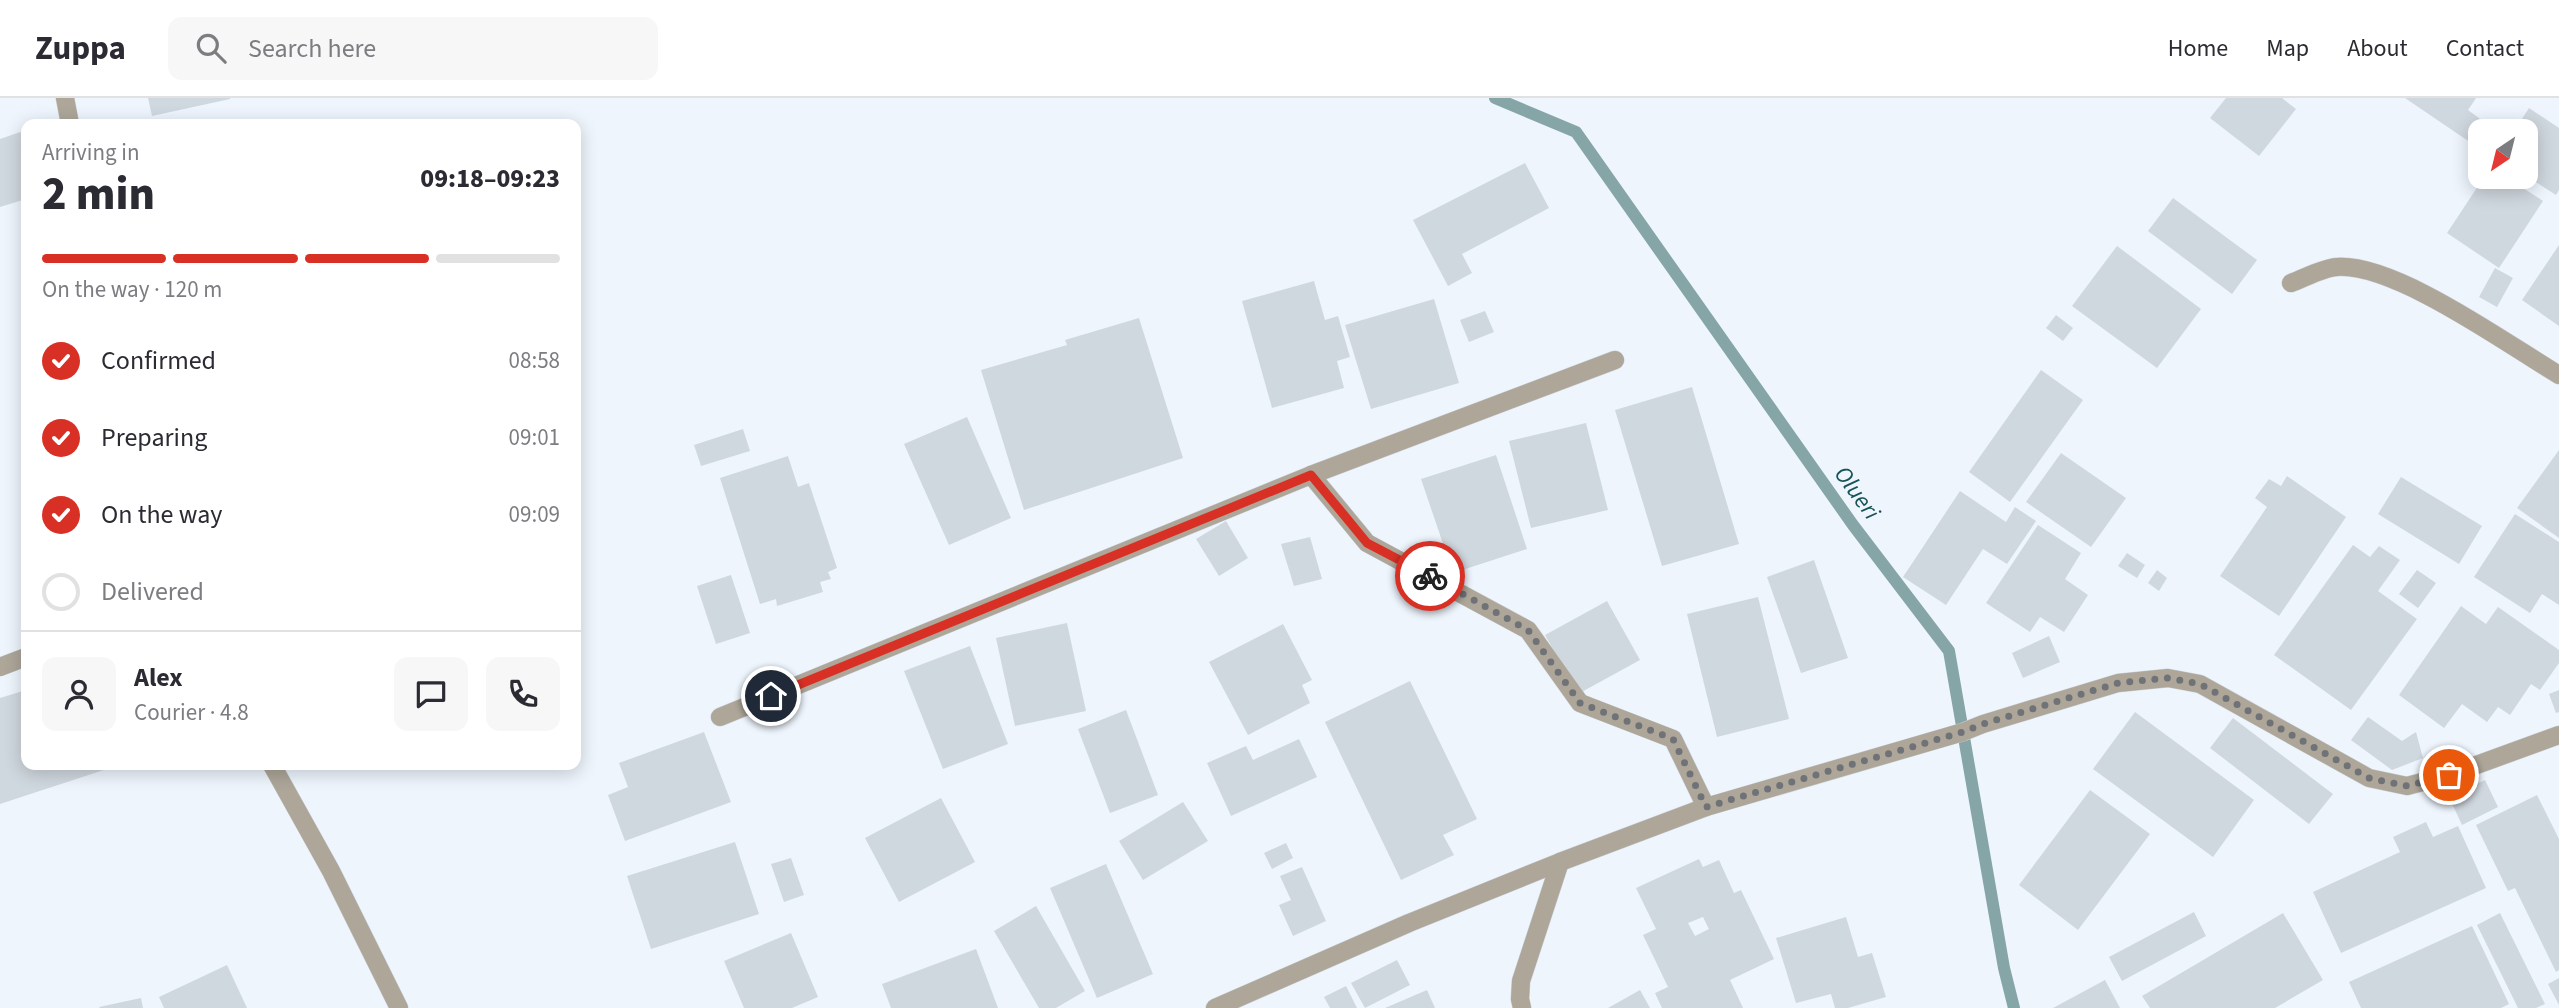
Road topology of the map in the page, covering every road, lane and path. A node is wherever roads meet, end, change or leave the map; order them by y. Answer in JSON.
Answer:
{"nodes":[{"id":1,"x":65,"y":98,"type":"edge"},
{"id":2,"x":70,"y":119,"type":"edge"},
{"id":3,"x":2291,"y":283,"type":"dead end"},
{"id":4,"x":1615,"y":360,"type":"dead end"},
{"id":5,"x":2559,"y":375,"type":"edge"},
{"id":6,"x":1311,"y":475,"type":"junction"},
{"id":7,"x":21,"y":659,"type":"edge"},
{"id":8,"x":0,"y":667,"type":"edge"},
{"id":9,"x":720,"y":717,"type":"dead end"},
{"id":10,"x":2559,"y":734,"type":"edge"},
{"id":11,"x":275,"y":770,"type":"edge"},
{"id":12,"x":1706,"y":807,"type":"junction"},
{"id":13,"x":1560,"y":862,"type":"junction"},
{"id":14,"x":399,"y":1008,"type":"edge"},
{"id":15,"x":1215,"y":1008,"type":"edge"},
{"id":16,"x":1522,"y":1008,"type":"edge"}],
"edges":[{"from":1,"to":2,"type":"street"},
{"from":3,"to":5,"type":"street"},
{"from":4,"to":6,"type":"street"},
{"from":6,"to":9,"type":"street"},
{"from":6,"to":12,"type":"street"},
{"from":7,"to":8,"type":"street"},
{"from":10,"to":12,"type":"street"},
{"from":11,"to":14,"type":"street"},
{"from":12,"to":13,"type":"street"},
{"from":13,"to":15,"type":"street"},
{"from":13,"to":16,"type":"street"}]}
